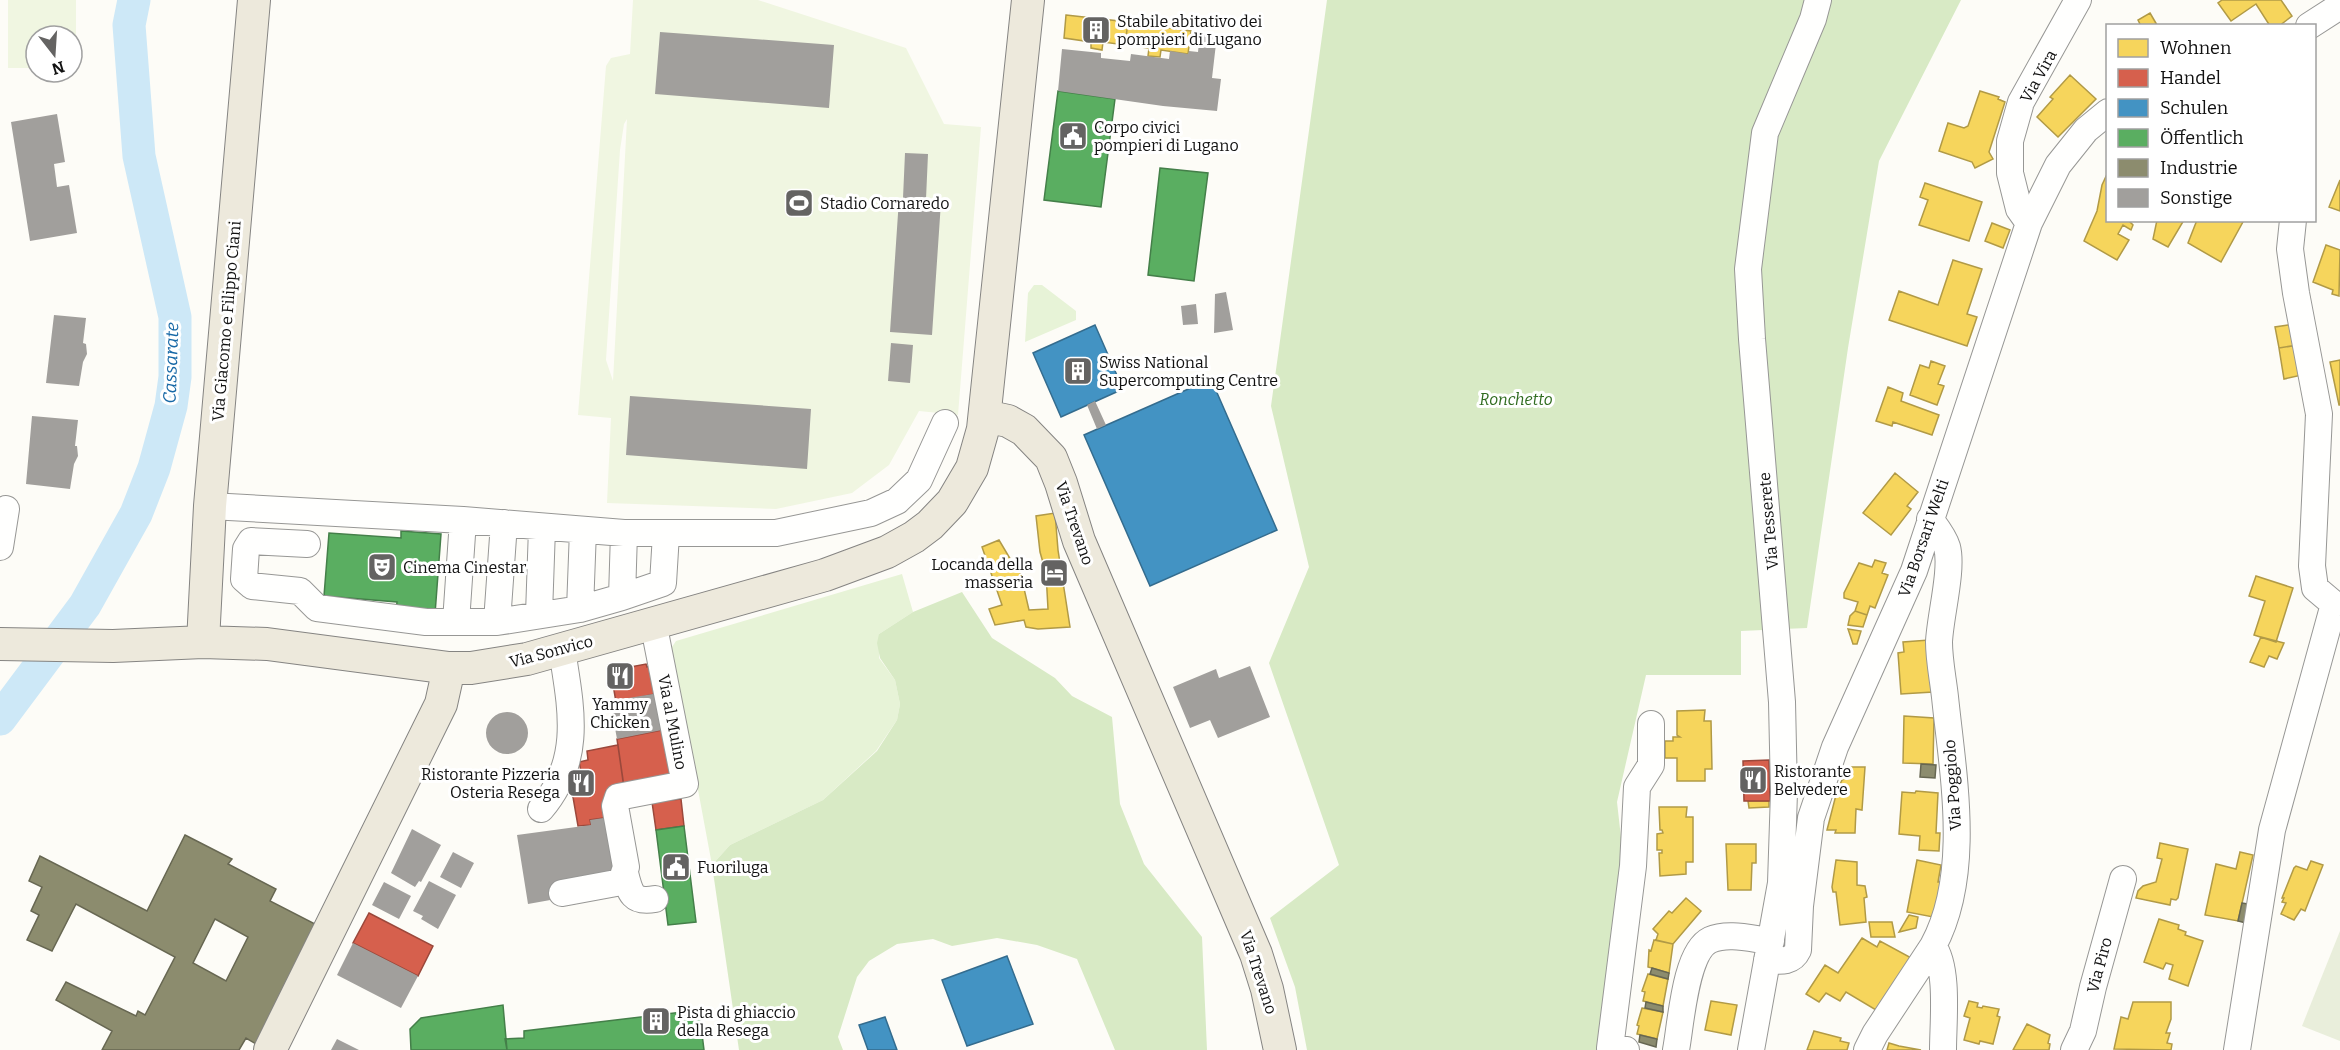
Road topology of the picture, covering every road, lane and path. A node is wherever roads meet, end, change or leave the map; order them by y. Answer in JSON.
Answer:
{"nodes":[{"id":1,"x":254,"y":0,"type":"edge"},
{"id":2,"x":1028,"y":0,"type":"edge"},
{"id":3,"x":1818,"y":0,"type":"edge"},
{"id":4,"x":2079,"y":0,"type":"edge"},
{"id":5,"x":2340,"y":6,"type":"edge"},
{"id":6,"x":2312,"y":24,"type":"edge"},
{"id":7,"x":2106,"y":114,"type":"edge"},
{"id":8,"x":2293,"y":222,"type":"edge"},
{"id":9,"x":2029,"y":223,"type":"junction"},
{"id":10,"x":985,"y":416,"type":"junction"},
{"id":11,"x":945,"y":423,"type":"dead end"},
{"id":12,"x":210,"y":506,"type":"junction"},
{"id":13,"x":6,"y":509,"type":"dead end"},
{"id":14,"x":1930,"y":519,"type":"junction"},
{"id":15,"x":463,"y":520,"type":"junction"},
{"id":16,"x":504,"y":523,"type":"junction"},
{"id":17,"x":542,"y":528,"type":"junction"},
{"id":18,"x":583,"y":530,"type":"junction"},
{"id":19,"x":624,"y":533,"type":"junction"},
{"id":20,"x":666,"y":534,"type":"junction"},
{"id":21,"x":307,"y":544,"type":"dead end"},
{"id":22,"x":0,"y":547,"type":"edge"},
{"id":23,"x":622,"y":597,"type":"junction"},
{"id":24,"x":2337,"y":602,"type":"edge"},
{"id":25,"x":580,"y":609,"type":"junction"},
{"id":26,"x":539,"y":614,"type":"junction"},
{"id":27,"x":456,"y":622,"type":"junction"},
{"id":28,"x":497,"y":622,"type":"junction"},
{"id":29,"x":653,"y":622,"type":"junction"},
{"id":30,"x":203,"y":642,"type":"junction"},
{"id":31,"x":6,"y":644,"type":"edge"},
{"id":32,"x":562,"y":650,"type":"junction"},
{"id":33,"x":449,"y":668,"type":"junction"},
{"id":34,"x":1652,"y":724,"type":"dead end"},
{"id":35,"x":541,"y":809,"type":"dead end"},
{"id":36,"x":625,"y":873,"type":"junction"},
{"id":37,"x":2123,"y":879,"type":"dead end"},
{"id":38,"x":561,"y":893,"type":"dead end"},
{"id":39,"x":655,"y":899,"type":"dead end"},
{"id":40,"x":1933,"y":945,"type":"junction"},
{"id":41,"x":1769,"y":951,"type":"junction"},
{"id":42,"x":1615,"y":1049,"type":"edge"},
{"id":43,"x":270,"y":1050,"type":"edge"},
{"id":44,"x":1280,"y":1050,"type":"edge"},
{"id":45,"x":1676,"y":1050,"type":"edge"},
{"id":46,"x":1751,"y":1050,"type":"edge"},
{"id":47,"x":1867,"y":1050,"type":"edge"},
{"id":48,"x":1943,"y":1050,"type":"edge"},
{"id":49,"x":2074,"y":1050,"type":"edge"},
{"id":50,"x":2237,"y":1050,"type":"edge"}],
"edges":[{"from":1,"to":12,"type":"main road","name":"Via Giacomo e Filippo Ciani"},
{"from":2,"to":10,"type":"main road"},
{"from":3,"to":41,"type":"street","name":"Via Tesserete"},
{"from":4,"to":9,"type":"street","name":"Via Vira"},
{"from":5,"to":6,"type":"street"},
{"from":7,"to":9,"type":"street","name":"Via Borsari Welti"},
{"from":8,"to":24,"type":"street"},
{"from":9,"to":14,"type":"street","name":"Via Borsari Welti"},
{"from":10,"to":29,"type":"main road","name":"Via Sonvico"},
{"from":10,"to":44,"type":"main road","name":"Via Trevano"},
{"from":11,"to":20,"type":"street"},
{"from":12,"to":15,"type":"street"},
{"from":12,"to":30,"type":"main road","name":"Via Giacomo e Filippo Ciani"},
{"from":13,"to":22,"type":"street"},
{"from":14,"to":40,"type":"street","name":"Via Poggiolo"},
{"from":14,"to":41,"type":"street","name":"Via Borsari Welti"},
{"from":15,"to":16,"type":"street"},
{"from":15,"to":27,"type":"street"},
{"from":16,"to":17,"type":"street"},
{"from":16,"to":28,"type":"street"},
{"from":17,"to":18,"type":"street"},
{"from":17,"to":26,"type":"street"},
{"from":18,"to":19,"type":"street"},
{"from":18,"to":25,"type":"street"},
{"from":19,"to":20,"type":"street"},
{"from":19,"to":23,"type":"street"},
{"from":20,"to":23,"type":"street"},
{"from":21,"to":27,"type":"street"},
{"from":23,"to":25,"type":"street"},
{"from":24,"to":50,"type":"street"},
{"from":25,"to":26,"type":"street"},
{"from":26,"to":28,"type":"street"},
{"from":27,"to":28,"type":"street"},
{"from":29,"to":32,"type":"main road","name":"Via Sonvico"},
{"from":29,"to":36,"type":"street","name":"Via al Mulino"},
{"from":30,"to":31,"type":"main road"},
{"from":30,"to":33,"type":"main road"},
{"from":32,"to":33,"type":"main road","name":"Via Sonvico"},
{"from":32,"to":35,"type":"street"},
{"from":33,"to":43,"type":"main road"},
{"from":34,"to":42,"type":"street"},
{"from":36,"to":38,"type":"street"},
{"from":36,"to":39,"type":"street","name":"Via al Mulino"},
{"from":37,"to":49,"type":"street","name":"Via Piro"},
{"from":40,"to":47,"type":"street","name":"Via Poggiolo"},
{"from":40,"to":48,"type":"street"},
{"from":41,"to":45,"type":"street","name":"Via Borsari Welti"},
{"from":41,"to":46,"type":"street","name":"Via Tesserete"}]}
